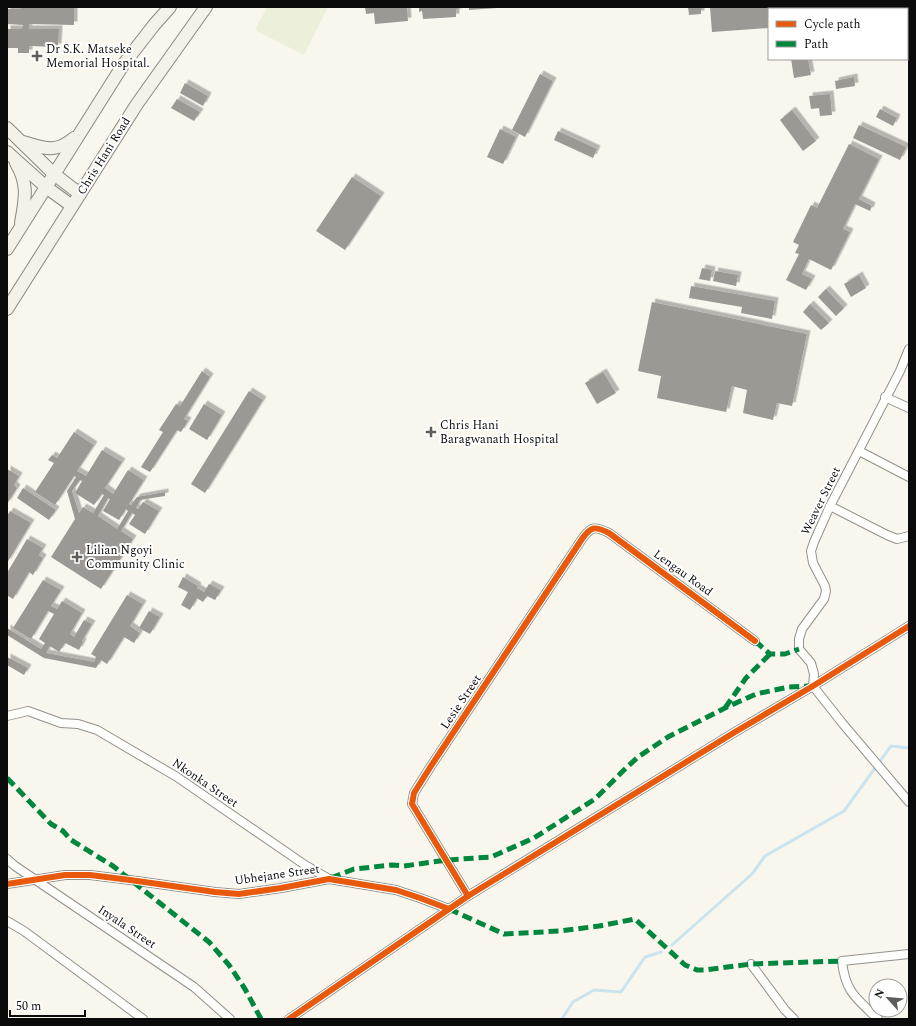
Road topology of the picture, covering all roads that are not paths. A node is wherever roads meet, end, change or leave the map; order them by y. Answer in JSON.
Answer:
{"nodes":[{"id":1,"x":170,"y":7,"type":"edge"},
{"id":2,"x":206,"y":7,"type":"edge"},
{"id":3,"x":7,"y":128,"type":"edge"},
{"id":4,"x":80,"y":134,"type":"junction"},
{"id":5,"x":21,"y":142,"type":"junction"},
{"id":6,"x":9,"y":154,"type":"edge"},
{"id":7,"x":54,"y":174,"type":"junction"},
{"id":8,"x":46,"y":187,"type":"junction"},
{"id":9,"x":80,"y":194,"type":"junction"},
{"id":10,"x":72,"y":206,"type":"junction"},
{"id":11,"x":20,"y":228,"type":"junction"},
{"id":12,"x":7,"y":249,"type":"edge"},
{"id":13,"x":7,"y":309,"type":"edge"},
{"id":14,"x":909,"y":349,"type":"edge"},
{"id":15,"x":886,"y":397,"type":"junction"},
{"id":16,"x":909,"y":408,"type":"edge"},
{"id":17,"x":859,"y":451,"type":"junction"},
{"id":18,"x":909,"y":477,"type":"edge"},
{"id":19,"x":830,"y":506,"type":"junction"},
{"id":20,"x":595,"y":528,"type":"joint"},
{"id":21,"x":909,"y":536,"type":"edge"},
{"id":22,"x":909,"y":626,"type":"edge"},
{"id":23,"x":755,"y":641,"type":"dead end"},
{"id":24,"x":813,"y":686,"type":"junction"},
{"id":25,"x":7,"y":716,"type":"edge"},
{"id":26,"x":908,"y":800,"type":"edge"},
{"id":27,"x":7,"y":859,"type":"edge"},
{"id":28,"x":35,"y":879,"type":"junction"},
{"id":29,"x":329,"y":879,"type":"junction"},
{"id":30,"x":7,"y":884,"type":"edge"},
{"id":31,"x":468,"y":896,"type":"junction"},
{"id":32,"x":449,"y":909,"type":"junction"},
{"id":33,"x":7,"y":921,"type":"edge"},
{"id":34,"x":909,"y":954,"type":"edge"},
{"id":35,"x":751,"y":964,"type":"dead end"},
{"id":36,"x":143,"y":1019,"type":"edge"},
{"id":37,"x":230,"y":1019,"type":"edge"},
{"id":38,"x":289,"y":1019,"type":"edge"},
{"id":39,"x":794,"y":1019,"type":"edge"},
{"id":40,"x":878,"y":1019,"type":"edge"}],
"edges":[{"from":1,"to":4,"type":"main road"},
{"from":2,"to":9,"type":"main road","name":"Chris Hani Road"},
{"from":3,"to":5,"type":"main road"},
{"from":4,"to":5,"type":"main road"},
{"from":4,"to":7,"type":"main road"},
{"from":5,"to":7,"type":"main road"},
{"from":6,"to":8,"type":"main road"},
{"from":6,"to":11,"type":"main road"},
{"from":7,"to":8,"type":"main road"},
{"from":7,"to":9,"type":"main road"},
{"from":8,"to":10,"type":"main road"},
{"from":8,"to":11,"type":"main road"},
{"from":9,"to":10,"type":"main road","name":"Chris Hani Road"},
{"from":10,"to":13,"type":"main road","name":"Chris Hani Road"},
{"from":11,"to":12,"type":"main road"},
{"from":14,"to":15,"type":"street","name":"Weaver Street"},
{"from":15,"to":16,"type":"street"},
{"from":15,"to":17,"type":"street","name":"Weaver Street"},
{"from":17,"to":18,"type":"street"},
{"from":17,"to":19,"type":"street","name":"Weaver Street"},
{"from":19,"to":21,"type":"street"},
{"from":19,"to":24,"type":"street","name":"Weaver Street"},
{"from":20,"to":23,"type":"street","name":"Lengau Road"},
{"from":20,"to":31,"type":"street","name":"Lesie Street"},
{"from":22,"to":24,"type":"street"},
{"from":24,"to":26,"type":"street"},
{"from":24,"to":31,"type":"street"},
{"from":25,"to":29,"type":"street","name":"Nkonka Street"},
{"from":27,"to":28,"type":"street","name":"Inyala Street"},
{"from":28,"to":29,"type":"street","name":"Ubhejane Street"},
{"from":28,"to":30,"type":"street","name":"Ubhejane Street"},
{"from":28,"to":37,"type":"street","name":"Inyala Street"},
{"from":29,"to":32,"type":"street","name":"Ubhejane Street"},
{"from":31,"to":32,"type":"street"},
{"from":32,"to":38,"type":"street"},
{"from":33,"to":36,"type":"street"},
{"from":34,"to":40,"type":"street"},
{"from":35,"to":39,"type":"street"}]}
